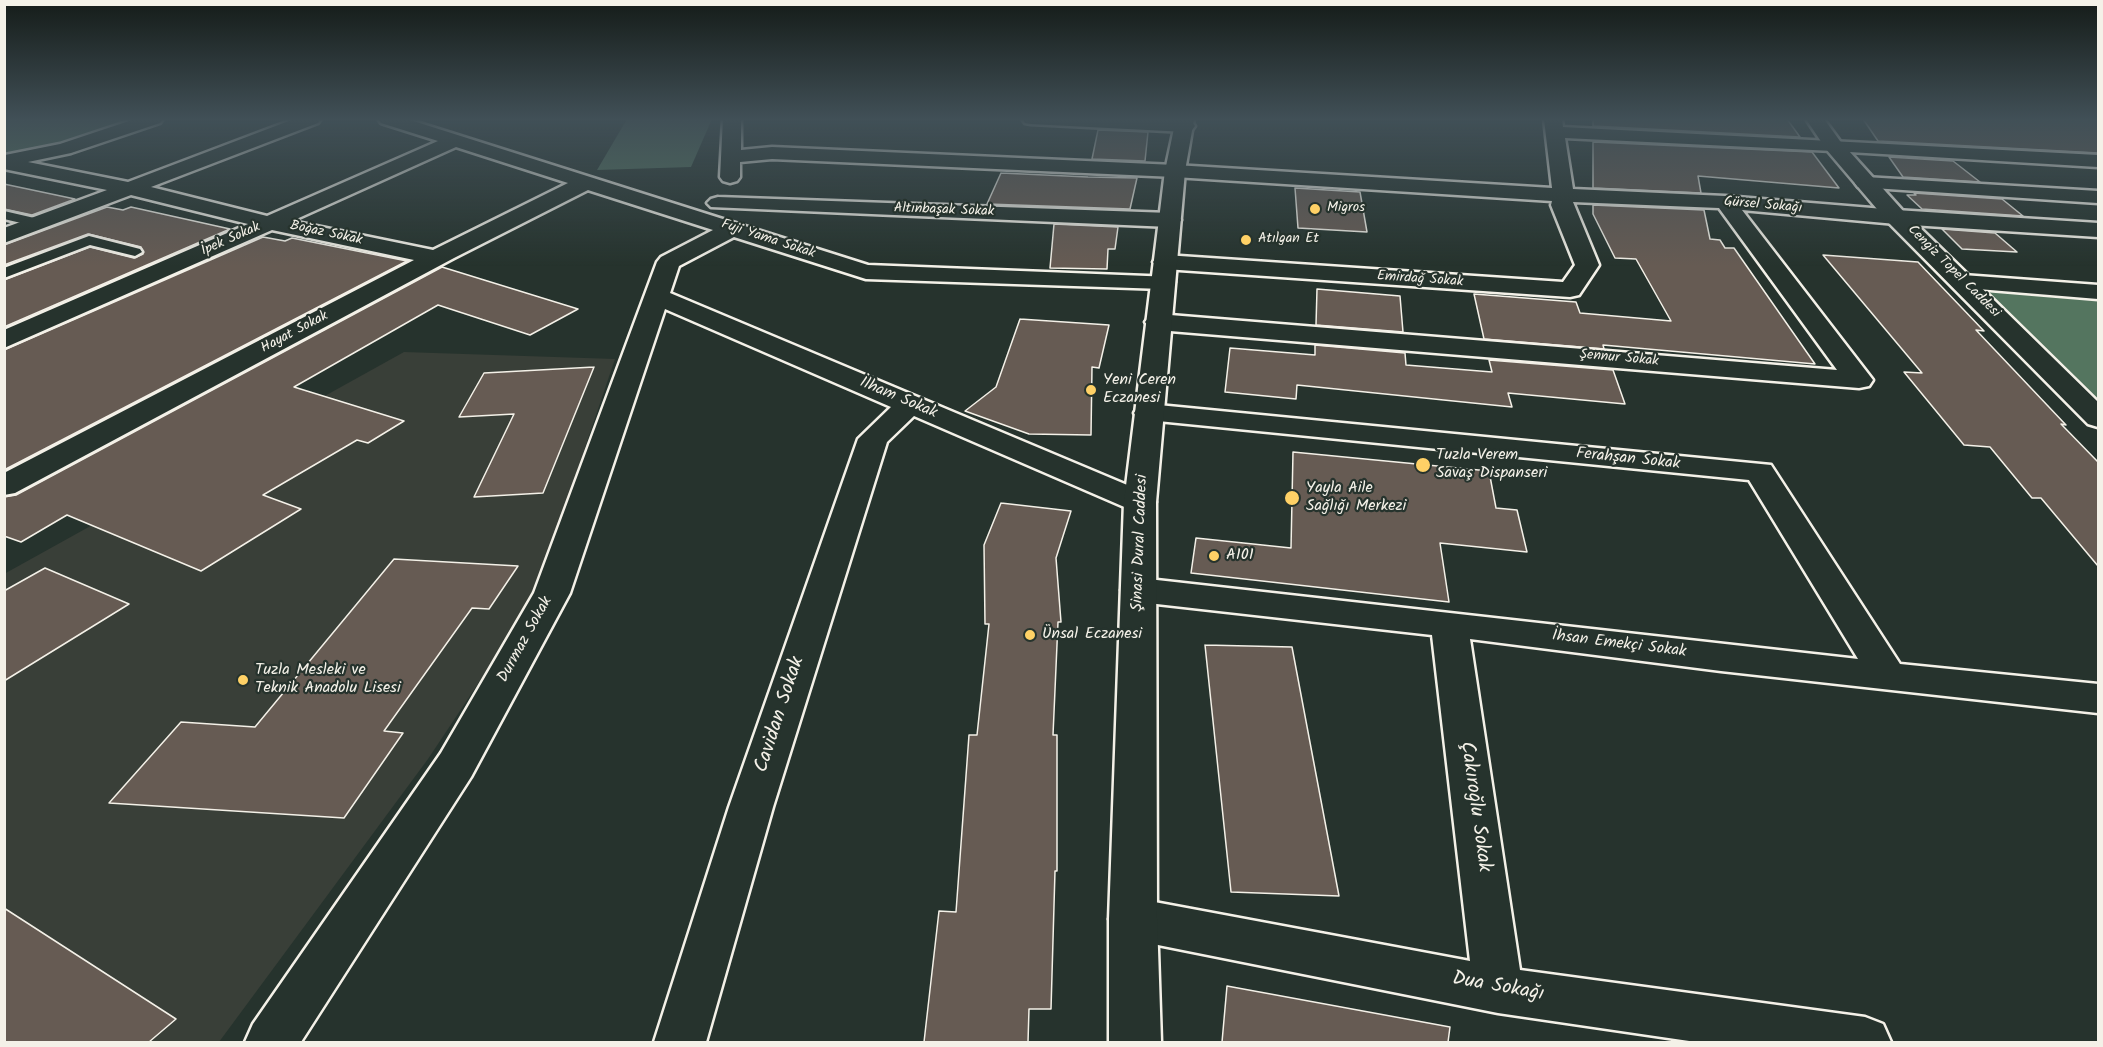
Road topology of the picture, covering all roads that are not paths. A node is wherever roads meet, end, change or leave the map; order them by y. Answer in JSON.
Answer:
{"nodes":[{"id":1,"x":32,"y":168,"type":"edge"},
{"id":2,"x":182,"y":168,"type":"edge"},
{"id":3,"x":394,"y":168,"type":"edge"},
{"id":4,"x":543,"y":168,"type":"edge"},
{"id":5,"x":731,"y":168,"type":"edge"},
{"id":6,"x":1105,"y":168,"type":"edge"},
{"id":7,"x":1176,"y":168,"type":"edge"},
{"id":8,"x":1559,"y":168,"type":"edge"},
{"id":9,"x":1852,"y":168,"type":"edge"},
{"id":10,"x":1175,"y":171,"type":"junction"},
{"id":11,"x":587,"y":182,"type":"junction"},
{"id":12,"x":1865,"y":183,"type":"junction"},
{"id":13,"x":128,"y":188,"type":"junction"},
{"id":14,"x":1563,"y":195,"type":"junction"},
{"id":15,"x":2098,"y":197,"type":"edge"},
{"id":16,"x":1725,"y":202,"type":"junction"},
{"id":17,"x":4,"y":215,"type":"edge"},
{"id":18,"x":1896,"y":217,"type":"junction"},
{"id":19,"x":724,"y":219,"type":"junction"},
{"id":20,"x":1170,"y":220,"type":"junction"},
{"id":21,"x":38,"y":223,"type":"junction"},
{"id":22,"x":270,"y":223,"type":"junction"},
{"id":23,"x":2098,"y":230,"type":"edge"},
{"id":24,"x":4,"y":236,"type":"edge"},
{"id":25,"x":135,"y":252,"type":"dead end"},
{"id":26,"x":436,"y":258,"type":"junction"},
{"id":27,"x":1164,"y":272,"type":"junction"},
{"id":28,"x":4,"y":274,"type":"edge"},
{"id":29,"x":1963,"y":282,"type":"junction"},
{"id":30,"x":2098,"y":292,"type":"edge"},
{"id":31,"x":656,"y":296,"type":"junction"},
{"id":32,"x":1158,"y":322,"type":"junction"},
{"id":33,"x":4,"y":340,"type":"edge"},
{"id":34,"x":911,"y":404,"type":"junction"},
{"id":35,"x":1148,"y":413,"type":"junction"},
{"id":36,"x":2098,"y":418,"type":"edge"},
{"id":37,"x":4,"y":486,"type":"edge"},
{"id":38,"x":1140,"y":502,"type":"junction"},
{"id":39,"x":1139,"y":590,"type":"junction"},
{"id":40,"x":1449,"y":624,"type":"junction"},
{"id":41,"x":1888,"y":676,"type":"junction"},
{"id":42,"x":2098,"y":699,"type":"edge"},
{"id":43,"x":1133,"y":919,"type":"junction"},
{"id":44,"x":1498,"y":990,"type":"junction"},
{"id":45,"x":270,"y":1042,"type":"edge"},
{"id":46,"x":680,"y":1042,"type":"edge"},
{"id":47,"x":1135,"y":1042,"type":"edge"},
{"id":48,"x":1865,"y":1042,"type":"edge"}],
"edges":[{"from":1,"to":13,"type":"street","name":"Boğaz Sokak"},
{"from":2,"to":13,"type":"street"},
{"from":3,"to":22,"type":"street","name":"İpek Sokak"},
{"from":4,"to":11,"type":"street","name":"Fuji Yama Sokak"},
{"from":5,"to":19,"type":"street"},
{"from":6,"to":10,"type":"street","name":"Gürsel Sokağı"},
{"from":7,"to":10,"type":"street","name":"Şinasi Dural Caddesi"},
{"from":8,"to":14,"type":"street"},
{"from":9,"to":12,"type":"street","name":"Cengiz Topel Caddesi"},
{"from":10,"to":14,"type":"street","name":"Gürsel Sokağı"},
{"from":10,"to":20,"type":"street","name":"Şinasi Dural Caddesi"},
{"from":11,"to":19,"type":"street","name":"Fuji Yama Sokak"},
{"from":11,"to":26,"type":"street","name":"Hayat Sokak"},
{"from":12,"to":15,"type":"street"},
{"from":12,"to":18,"type":"street","name":"Cengiz Topel Caddesi"},
{"from":13,"to":21,"type":"street"},
{"from":13,"to":22,"type":"street","name":"Boğaz Sokak"},
{"from":14,"to":16,"type":"street","name":"Gürsel Sokağı"},
{"from":14,"to":27,"type":"street","name":"Emirdağ Sokak"},
{"from":16,"to":18,"type":"street","name":"Gürsel Sokağı"},
{"from":16,"to":32,"type":"street","name":"Şennur Sokak"},
{"from":17,"to":21,"type":"lane"},
{"from":18,"to":23,"type":"street","name":"Gürsel Sokağı"},
{"from":18,"to":29,"type":"street","name":"Cengiz Topel Caddesi"},
{"from":19,"to":20,"type":"street","name":"Altınbaşak Sokak"},
{"from":19,"to":27,"type":"street","name":"Fuji Yama Sokak"},
{"from":19,"to":31,"type":"street","name":"Durmaz Sokak"},
{"from":20,"to":27,"type":"street","name":"Şinasi Dural Caddesi"},
{"from":21,"to":24,"type":"street"},
{"from":22,"to":26,"type":"street","name":"Boğaz Sokak"},
{"from":22,"to":33,"type":"street","name":"İpek Sokak"},
{"from":25,"to":28,"type":"lane"},
{"from":26,"to":37,"type":"street","name":"Hayat Sokak"},
{"from":27,"to":32,"type":"street","name":"Şinasi Dural Caddesi"},
{"from":29,"to":30,"type":"street"},
{"from":29,"to":36,"type":"street","name":"Cengiz Topel Caddesi"},
{"from":31,"to":34,"type":"street","name":"İlham Sokak"},
{"from":31,"to":45,"type":"street","name":"Durmaz Sokak"},
{"from":32,"to":35,"type":"street","name":"Şinasi Dural Caddesi"},
{"from":34,"to":38,"type":"street","name":"İlham Sokak"},
{"from":34,"to":46,"type":"street","name":"Cavidan Sokak"},
{"from":35,"to":38,"type":"street","name":"Şinasi Dural Caddesi"},
{"from":35,"to":41,"type":"street","name":"Ferahşan Sokak"},
{"from":38,"to":39,"type":"street","name":"Şinasi Dural Caddesi"},
{"from":39,"to":40,"type":"street","name":"İhsan Emekçi Sokak"},
{"from":39,"to":43,"type":"street","name":"Şinasi Dural Caddesi"},
{"from":40,"to":41,"type":"street","name":"İhsan Emekçi Sokak"},
{"from":40,"to":44,"type":"street","name":"Çakıroğlu Sokak"},
{"from":41,"to":42,"type":"street","name":"İhsan Emekçi Sokak"},
{"from":43,"to":44,"type":"street","name":"Dua Sokağı"},
{"from":43,"to":47,"type":"street","name":"Şinasi Dural Caddesi"},
{"from":44,"to":48,"type":"street","name":"Dua Sokağı"}]}
